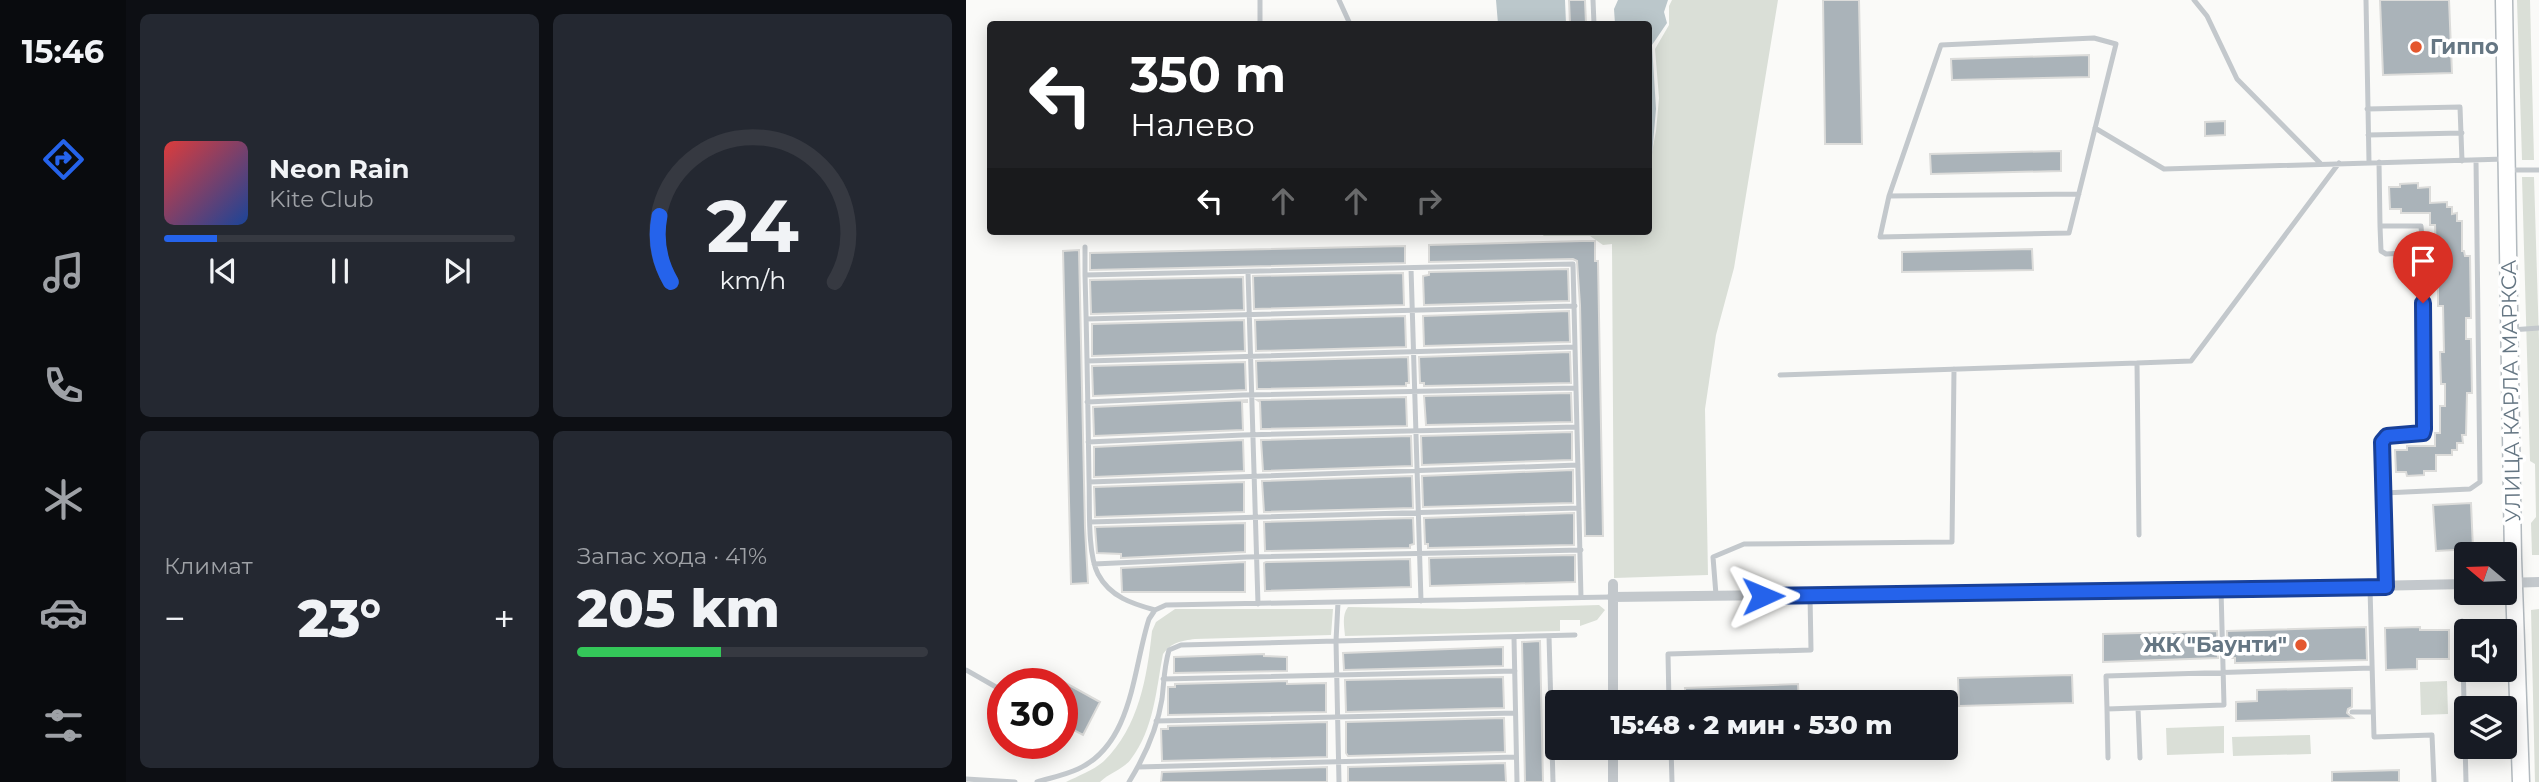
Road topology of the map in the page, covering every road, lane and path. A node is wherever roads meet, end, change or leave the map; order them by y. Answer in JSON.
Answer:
{"nodes":[{"id":1,"x":1260,"y":0,"type":"edge"},
{"id":2,"x":1339,"y":0,"type":"edge"},
{"id":3,"x":1593,"y":0,"type":"edge"},
{"id":4,"x":2194,"y":0,"type":"edge"},
{"id":5,"x":2367,"y":0,"type":"edge"},
{"id":6,"x":2504,"y":0,"type":"edge"},
{"id":7,"x":1260,"y":21,"type":"edge"},
{"id":8,"x":1349,"y":21,"type":"edge"},
{"id":9,"x":1594,"y":21,"type":"edge"},
{"id":10,"x":2367,"y":109,"type":"junction"},
{"id":11,"x":2095,"y":128,"type":"junction"},
{"id":12,"x":2462,"y":133,"type":"junction"},
{"id":13,"x":2368,"y":135,"type":"junction"},
{"id":14,"x":2462,"y":160,"type":"junction"},
{"id":15,"x":2476,"y":160,"type":"junction"},
{"id":16,"x":2369,"y":162,"type":"junction"},
{"id":17,"x":2379,"y":162,"type":"junction"},
{"id":18,"x":2319,"y":163,"type":"junction"},
{"id":19,"x":2339,"y":163,"type":"junction"},
{"id":20,"x":2507,"y":165,"type":"junction"},
{"id":21,"x":2539,"y":170,"type":"edge"},
{"id":22,"x":2079,"y":194,"type":"junction"},
{"id":23,"x":1889,"y":196,"type":"junction"},
{"id":24,"x":2380,"y":226,"type":"junction"},
{"id":25,"x":1085,"y":247,"type":"dead end"},
{"id":26,"x":2423,"y":252,"type":"junction"},
{"id":27,"x":1411,"y":268,"type":"junction"},
{"id":28,"x":1248,"y":272,"type":"junction"},
{"id":29,"x":1085,"y":275,"type":"junction"},
{"id":30,"x":1575,"y":306,"type":"junction"},
{"id":31,"x":1412,"y":309,"type":"junction"},
{"id":32,"x":1250,"y":314,"type":"junction"},
{"id":33,"x":1086,"y":320,"type":"junction"},
{"id":34,"x":2539,"y":328,"type":"edge"},
{"id":35,"x":2510,"y":330,"type":"junction"},
{"id":36,"x":1575,"y":347,"type":"junction"},
{"id":37,"x":1413,"y":352,"type":"junction"},
{"id":38,"x":1251,"y":356,"type":"junction"},
{"id":39,"x":1087,"y":361,"type":"junction"},
{"id":40,"x":2137,"y":363,"type":"junction"},
{"id":41,"x":1954,"y":369,"type":"junction"},
{"id":42,"x":1780,"y":375,"type":"dead end"},
{"id":43,"x":1576,"y":388,"type":"junction"},
{"id":44,"x":1415,"y":392,"type":"junction"},
{"id":45,"x":1252,"y":395,"type":"junction"},
{"id":46,"x":1087,"y":402,"type":"junction"},
{"id":47,"x":1577,"y":427,"type":"junction"},
{"id":48,"x":1416,"y":432,"type":"junction"},
{"id":49,"x":1253,"y":435,"type":"junction"},
{"id":50,"x":1088,"y":442,"type":"junction"},
{"id":51,"x":1578,"y":465,"type":"junction"},
{"id":52,"x":1417,"y":470,"type":"junction"},
{"id":53,"x":1253,"y":475,"type":"junction"},
{"id":54,"x":1089,"y":482,"type":"junction"},
{"id":55,"x":2384,"y":494,"type":"junction"},
{"id":56,"x":1579,"y":508,"type":"junction"},
{"id":57,"x":1418,"y":513,"type":"junction"},
{"id":58,"x":1254,"y":516,"type":"junction"},
{"id":59,"x":1090,"y":522,"type":"junction"},
{"id":60,"x":2139,"y":536,"type":"dead end"},
{"id":61,"x":2509,"y":542,"type":"edge"},
{"id":62,"x":1581,"y":550,"type":"junction"},
{"id":63,"x":1420,"y":553,"type":"junction"},
{"id":64,"x":1255,"y":556,"type":"junction"},
{"id":65,"x":1094,"y":564,"type":"junction"},
{"id":66,"x":2539,"y":582,"type":"edge"},
{"id":67,"x":2517,"y":583,"type":"edge"},
{"id":68,"x":1612,"y":584,"type":"dead end"},
{"id":69,"x":2454,"y":584,"type":"edge"},
{"id":70,"x":2386,"y":587,"type":"junction"},
{"id":71,"x":2370,"y":588,"type":"junction"},
{"id":72,"x":2221,"y":589,"type":"junction"},
{"id":73,"x":1810,"y":595,"type":"junction"},
{"id":74,"x":1716,"y":596,"type":"junction"},
{"id":75,"x":1612,"y":597,"type":"junction"},
{"id":76,"x":1581,"y":598,"type":"junction"},
{"id":77,"x":1421,"y":601,"type":"junction"},
{"id":78,"x":1338,"y":602,"type":"junction"},
{"id":79,"x":1258,"y":604,"type":"junction"},
{"id":80,"x":2510,"y":606,"type":"edge"},
{"id":81,"x":1155,"y":610,"type":"junction"},
{"id":82,"x":1575,"y":635,"type":"dead end"},
{"id":83,"x":1549,"y":636,"type":"junction"},
{"id":84,"x":1514,"y":638,"type":"junction"},
{"id":85,"x":1336,"y":641,"type":"junction"},
{"id":86,"x":2372,"y":668,"type":"junction"},
{"id":87,"x":966,"y":670,"type":"edge"},
{"id":88,"x":1515,"y":671,"type":"junction"},
{"id":89,"x":2224,"y":673,"type":"junction"},
{"id":90,"x":1336,"y":676,"type":"junction"},
{"id":91,"x":1163,"y":679,"type":"junction"},
{"id":92,"x":987,"y":682,"type":"edge"},
{"id":93,"x":2464,"y":682,"type":"edge"},
{"id":94,"x":1613,"y":690,"type":"edge"},
{"id":95,"x":1670,"y":690,"type":"edge"},
{"id":96,"x":2138,"y":708,"type":"junction"},
{"id":97,"x":2107,"y":709,"type":"junction"},
{"id":98,"x":2352,"y":712,"type":"dead end"},
{"id":99,"x":2374,"y":712,"type":"junction"},
{"id":100,"x":1516,"y":713,"type":"junction"},
{"id":101,"x":1337,"y":718,"type":"junction"},
{"id":102,"x":1156,"y":721,"type":"junction"},
{"id":103,"x":1516,"y":757,"type":"junction"},
{"id":104,"x":2108,"y":758,"type":"dead end"},
{"id":105,"x":2140,"y":758,"type":"dead end"},
{"id":106,"x":1613,"y":760,"type":"edge"},
{"id":107,"x":1671,"y":760,"type":"edge"},
{"id":108,"x":1338,"y":762,"type":"junction"},
{"id":109,"x":1139,"y":767,"type":"junction"},
{"id":110,"x":966,"y":779,"type":"edge"},
{"id":111,"x":1015,"y":782,"type":"edge"},
{"id":112,"x":1037,"y":782,"type":"edge"},
{"id":113,"x":1129,"y":782,"type":"edge"},
{"id":114,"x":1339,"y":782,"type":"edge"},
{"id":115,"x":1517,"y":782,"type":"edge"},
{"id":116,"x":1553,"y":782,"type":"edge"},
{"id":117,"x":1613,"y":782,"type":"edge"},
{"id":118,"x":1672,"y":782,"type":"edge"},
{"id":119,"x":2434,"y":782,"type":"edge"},
{"id":120,"x":2466,"y":782,"type":"edge"},
{"id":121,"x":2521,"y":782,"type":"edge"}],
"edges":[{"from":1,"to":7,"type":"lane"},
{"from":2,"to":8,"type":"lane"},
{"from":3,"to":9,"type":"lane"},
{"from":4,"to":18,"type":"lane"},
{"from":5,"to":10,"type":"lane"},
{"from":6,"to":20,"type":"street","name":"УЛИЦА КАРЛА МАРКСА"},
{"from":10,"to":12,"type":"lane"},
{"from":10,"to":13,"type":"lane"},
{"from":11,"to":18,"type":"lane"},
{"from":11,"to":22,"type":"lane"},
{"from":11,"to":23,"type":"lane"},
{"from":12,"to":13,"type":"lane"},
{"from":12,"to":14,"type":"lane"},
{"from":13,"to":16,"type":"lane"},
{"from":14,"to":15,"type":"lane"},
{"from":14,"to":17,"type":"lane"},
{"from":15,"to":20,"type":"lane"},
{"from":15,"to":55,"type":"lane"},
{"from":16,"to":17,"type":"lane"},
{"from":16,"to":19,"type":"lane"},
{"from":17,"to":24,"type":"lane"},
{"from":18,"to":19,"type":"lane"},
{"from":19,"to":40,"type":"lane"},
{"from":20,"to":21,"type":"lane"},
{"from":20,"to":35,"type":"street","name":"УЛИЦА КАРЛА МАРКСА"},
{"from":22,"to":23,"type":"lane"},
{"from":22,"to":23,"type":"lane"},
{"from":24,"to":26,"type":"lane"},
{"from":24,"to":26,"type":"lane"},
{"from":25,"to":29,"type":"lane"},
{"from":26,"to":55,"type":"lane"},
{"from":27,"to":28,"type":"lane"},
{"from":27,"to":30,"type":"lane"},
{"from":27,"to":31,"type":"lane"},
{"from":28,"to":29,"type":"lane"},
{"from":28,"to":32,"type":"lane"},
{"from":29,"to":33,"type":"lane"},
{"from":30,"to":31,"type":"lane"},
{"from":30,"to":36,"type":"lane"},
{"from":31,"to":32,"type":"lane"},
{"from":31,"to":37,"type":"lane"},
{"from":32,"to":33,"type":"lane"},
{"from":32,"to":38,"type":"lane"},
{"from":33,"to":39,"type":"lane"},
{"from":34,"to":35,"type":"lane"},
{"from":35,"to":61,"type":"street","name":"УЛИЦА КАРЛА МАРКСА"},
{"from":36,"to":37,"type":"lane"},
{"from":36,"to":43,"type":"lane"},
{"from":37,"to":38,"type":"lane"},
{"from":37,"to":44,"type":"lane"},
{"from":38,"to":39,"type":"lane"},
{"from":38,"to":45,"type":"lane"},
{"from":39,"to":46,"type":"lane"},
{"from":40,"to":41,"type":"lane"},
{"from":40,"to":60,"type":"lane"},
{"from":41,"to":42,"type":"lane"},
{"from":41,"to":74,"type":"lane"},
{"from":43,"to":44,"type":"lane"},
{"from":43,"to":47,"type":"lane"},
{"from":44,"to":45,"type":"lane"},
{"from":44,"to":48,"type":"lane"},
{"from":45,"to":46,"type":"lane"},
{"from":45,"to":49,"type":"lane"},
{"from":46,"to":50,"type":"lane"},
{"from":47,"to":48,"type":"lane"},
{"from":47,"to":51,"type":"lane"},
{"from":48,"to":49,"type":"lane"},
{"from":48,"to":52,"type":"lane"},
{"from":49,"to":50,"type":"lane"},
{"from":49,"to":53,"type":"lane"},
{"from":50,"to":54,"type":"lane"},
{"from":51,"to":52,"type":"lane"},
{"from":51,"to":56,"type":"lane"},
{"from":52,"to":53,"type":"lane"},
{"from":52,"to":57,"type":"lane"},
{"from":53,"to":54,"type":"lane"},
{"from":53,"to":58,"type":"lane"},
{"from":54,"to":59,"type":"lane"},
{"from":55,"to":70,"type":"lane"},
{"from":56,"to":57,"type":"lane"},
{"from":56,"to":62,"type":"lane"},
{"from":57,"to":58,"type":"lane"},
{"from":57,"to":63,"type":"lane"},
{"from":58,"to":59,"type":"lane"},
{"from":58,"to":64,"type":"lane"},
{"from":59,"to":65,"type":"lane"},
{"from":62,"to":63,"type":"lane"},
{"from":62,"to":76,"type":"lane"},
{"from":63,"to":64,"type":"lane"},
{"from":63,"to":77,"type":"lane"},
{"from":64,"to":65,"type":"lane"},
{"from":64,"to":79,"type":"lane"},
{"from":65,"to":81,"type":"lane"},
{"from":66,"to":67,"type":"street"},
{"from":68,"to":75,"type":"street"},
{"from":69,"to":70,"type":"street"},
{"from":70,"to":71,"type":"street"},
{"from":71,"to":72,"type":"street"},
{"from":71,"to":86,"type":"lane"},
{"from":72,"to":73,"type":"street"},
{"from":72,"to":89,"type":"lane"},
{"from":73,"to":74,"type":"street"},
{"from":73,"to":95,"type":"lane"},
{"from":74,"to":75,"type":"street"},
{"from":75,"to":76,"type":"lane"},
{"from":75,"to":94,"type":"street"},
{"from":76,"to":77,"type":"lane"},
{"from":77,"to":78,"type":"lane"},
{"from":78,"to":79,"type":"lane"},
{"from":78,"to":85,"type":"lane"},
{"from":79,"to":81,"type":"lane"},
{"from":80,"to":121,"type":"street","name":"УЛИЦА КАРЛА МАРКСА"},
{"from":81,"to":112,"type":"lane"},
{"from":82,"to":83,"type":"lane"},
{"from":83,"to":84,"type":"lane"},
{"from":83,"to":116,"type":"lane"},
{"from":84,"to":85,"type":"lane"},
{"from":84,"to":88,"type":"lane"},
{"from":85,"to":90,"type":"lane"},
{"from":85,"to":91,"type":"lane"},
{"from":86,"to":89,"type":"lane"},
{"from":86,"to":99,"type":"lane"},
{"from":87,"to":92,"type":"lane"},
{"from":88,"to":90,"type":"lane"},
{"from":88,"to":100,"type":"lane"},
{"from":89,"to":96,"type":"lane"},
{"from":89,"to":97,"type":"lane"},
{"from":90,"to":91,"type":"lane"},
{"from":90,"to":101,"type":"lane"},
{"from":91,"to":102,"type":"lane"},
{"from":93,"to":120,"type":"lane"},
{"from":96,"to":97,"type":"lane"},
{"from":96,"to":105,"type":"lane"},
{"from":97,"to":104,"type":"lane"},
{"from":98,"to":99,"type":"lane"},
{"from":99,"to":119,"type":"lane"},
{"from":100,"to":101,"type":"lane"},
{"from":100,"to":103,"type":"lane"},
{"from":101,"to":102,"type":"lane"},
{"from":101,"to":108,"type":"lane"},
{"from":102,"to":109,"type":"lane"},
{"from":103,"to":108,"type":"lane"},
{"from":103,"to":115,"type":"lane"},
{"from":106,"to":117,"type":"street"},
{"from":107,"to":118,"type":"lane"},
{"from":108,"to":109,"type":"lane"},
{"from":108,"to":114,"type":"lane"},
{"from":109,"to":113,"type":"lane"},
{"from":110,"to":111,"type":"lane"}]}
